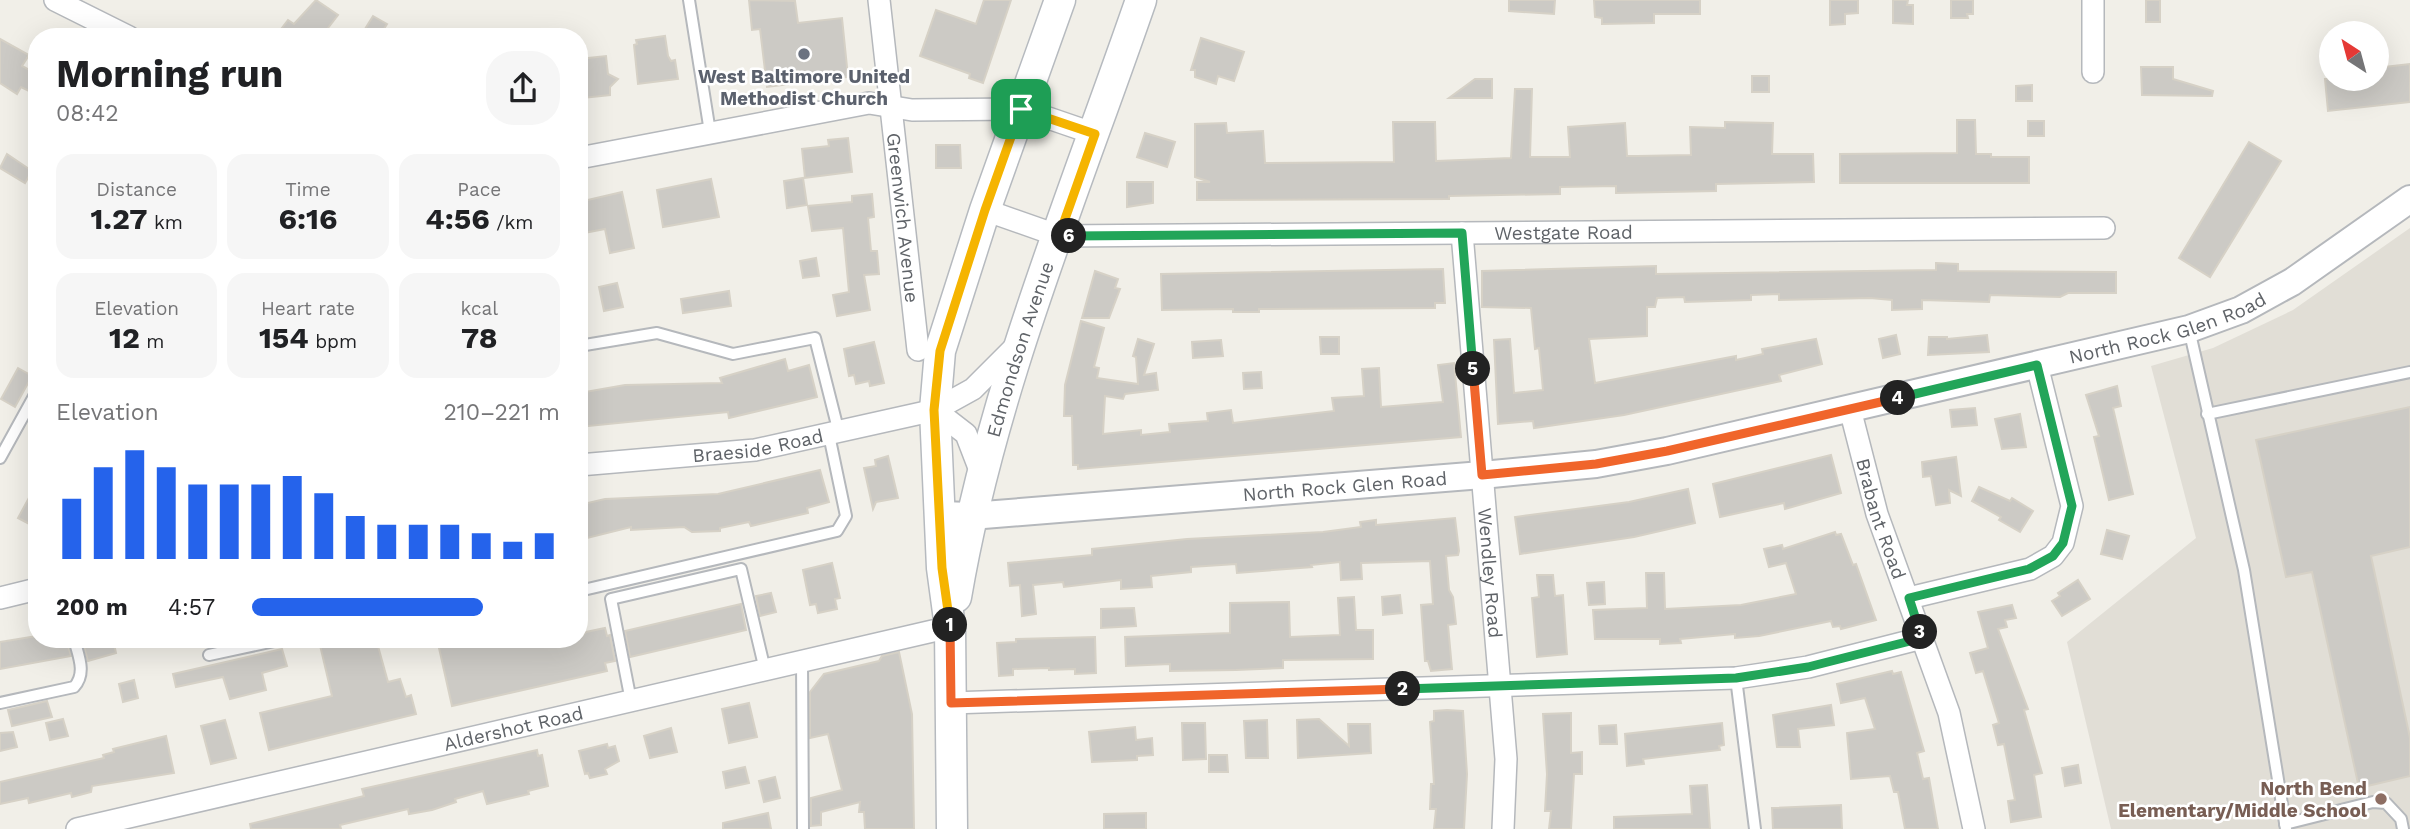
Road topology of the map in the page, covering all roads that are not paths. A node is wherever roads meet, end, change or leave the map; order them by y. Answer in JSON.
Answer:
{"nodes":[{"id":1,"x":55,"y":0,"type":"edge"},
{"id":2,"x":689,"y":0,"type":"edge"},
{"id":3,"x":879,"y":0,"type":"edge"},
{"id":4,"x":1060,"y":0,"type":"edge"},
{"id":5,"x":1141,"y":0,"type":"edge"},
{"id":6,"x":2093,"y":0,"type":"edge"},
{"id":7,"x":111,"y":28,"type":"edge"},
{"id":8,"x":2094,"y":72,"type":"dead end"},
{"id":9,"x":892,"y":107,"type":"junction"},
{"id":10,"x":1021,"y":109,"type":"junction"},
{"id":11,"x":710,"y":132,"type":"junction"},
{"id":12,"x":1095,"y":134,"type":"junction"},
{"id":13,"x":588,"y":156,"type":"edge"},
{"id":14,"x":2410,"y":199,"type":"edge"},
{"id":15,"x":985,"y":210,"type":"junction"},
{"id":16,"x":2104,"y":228,"type":"dead end"},
{"id":17,"x":1462,"y":233,"type":"junction"},
{"id":18,"x":1059,"y":236,"type":"junction"},
{"id":19,"x":2189,"y":329,"type":"junction"},
{"id":20,"x":1019,"y":343,"type":"junction"},
{"id":21,"x":588,"y":344,"type":"edge"},
{"id":22,"x":918,"y":350,"type":"dead end"},
{"id":23,"x":2037,"y":365,"type":"junction"},
{"id":24,"x":2410,"y":372,"type":"edge"},
{"id":25,"x":28,"y":407,"type":"edge"},
{"id":26,"x":1850,"y":409,"type":"junction"},
{"id":27,"x":934,"y":410,"type":"junction"},
{"id":28,"x":2207,"y":414,"type":"junction"},
{"id":29,"x":834,"y":434,"type":"junction"},
{"id":30,"x":0,"y":458,"type":"edge"},
{"id":31,"x":588,"y":464,"type":"edge"},
{"id":32,"x":981,"y":473,"type":"junction"},
{"id":33,"x":1482,"y":475,"type":"junction"},
{"id":34,"x":940,"y":515,"type":"junction"},
{"id":35,"x":971,"y":516,"type":"junction"},
{"id":36,"x":588,"y":589,"type":"edge"},
{"id":37,"x":28,"y":591,"type":"edge"},
{"id":38,"x":0,"y":598,"type":"edge"},
{"id":39,"x":1909,"y":598,"type":"junction"},
{"id":40,"x":950,"y":627,"type":"junction"},
{"id":41,"x":1922,"y":638,"type":"junction"},
{"id":42,"x":76,"y":648,"type":"edge"},
{"id":43,"x":244,"y":648,"type":"edge"},
{"id":44,"x":209,"y":656,"type":"dead end"},
{"id":45,"x":802,"y":662,"type":"junction"},
{"id":46,"x":765,"y":670,"type":"junction"},
{"id":47,"x":1736,"y":678,"type":"junction"},
{"id":48,"x":1500,"y":686,"type":"junction"},
{"id":49,"x":631,"y":701,"type":"junction"},
{"id":50,"x":0,"y":703,"type":"edge"},
{"id":51,"x":951,"y":703,"type":"junction"},
{"id":52,"x":2286,"y":826,"type":"edge"},
{"id":53,"x":77,"y":829,"type":"edge"},
{"id":54,"x":803,"y":829,"type":"edge"},
{"id":55,"x":952,"y":829,"type":"edge"},
{"id":56,"x":1503,"y":829,"type":"edge"},
{"id":57,"x":1755,"y":829,"type":"edge"},
{"id":58,"x":1974,"y":829,"type":"edge"},
{"id":59,"x":2403,"y":829,"type":"edge"}],
"edges":[{"from":1,"to":7,"type":"street"},
{"from":2,"to":11,"type":"lane"},
{"from":3,"to":9,"type":"street","name":"Greenwich Avenue"},
{"from":4,"to":10,"type":"main road","name":"Edmondson Avenue"},
{"from":5,"to":12,"type":"main road","name":"Edmondson Avenue"},
{"from":6,"to":8,"type":"street"},
{"from":9,"to":10,"type":"street"},
{"from":9,"to":11,"type":"street"},
{"from":9,"to":22,"type":"street","name":"Greenwich Avenue"},
{"from":10,"to":12,"type":"street"},
{"from":10,"to":15,"type":"main road","name":"Edmondson Avenue"},
{"from":11,"to":13,"type":"street"},
{"from":12,"to":18,"type":"main road","name":"Edmondson Avenue"},
{"from":14,"to":19,"type":"street","name":"North Rock Glen Road"},
{"from":15,"to":18,"type":"street","name":"Westgate Road"},
{"from":15,"to":27,"type":"main road","name":"Edmondson Avenue"},
{"from":16,"to":17,"type":"street","name":"Westgate Road"},
{"from":17,"to":18,"type":"street","name":"Westgate Road"},
{"from":17,"to":33,"type":"street","name":"Wendley Road"},
{"from":18,"to":20,"type":"main road","name":"Edmondson Avenue"},
{"from":19,"to":23,"type":"street","name":"North Rock Glen Road"},
{"from":19,"to":28,"type":"lane"},
{"from":20,"to":27,"type":"street","name":"Braeside Road"},
{"from":20,"to":32,"type":"main road","name":"Edmondson Avenue"},
{"from":21,"to":29,"type":"lane"},
{"from":23,"to":26,"type":"street","name":"North Rock Glen Road"},
{"from":23,"to":39,"type":"street"},
{"from":24,"to":28,"type":"lane"},
{"from":25,"to":30,"type":"lane"},
{"from":26,"to":33,"type":"street","name":"North Rock Glen Road"},
{"from":26,"to":39,"type":"street","name":"Brabant Road"},
{"from":27,"to":29,"type":"street","name":"Braeside Road"},
{"from":27,"to":32,"type":"street"},
{"from":27,"to":34,"type":"main road","name":"Edmondson Avenue"},
{"from":28,"to":52,"type":"lane"},
{"from":29,"to":31,"type":"street","name":"Braeside Road"},
{"from":29,"to":36,"type":"lane"},
{"from":32,"to":35,"type":"main road","name":"Edmondson Avenue"},
{"from":33,"to":35,"type":"street","name":"North Rock Glen Road"},
{"from":33,"to":48,"type":"street","name":"Wendley Road"},
{"from":34,"to":35,"type":"street","name":"North Rock Glen Road"},
{"from":34,"to":40,"type":"main road","name":"Edmondson Avenue"},
{"from":35,"to":40,"type":"main road","name":"Edmondson Avenue"},
{"from":37,"to":38,"type":"street"},
{"from":39,"to":41,"type":"street","name":"Brabant Road"},
{"from":40,"to":45,"type":"street","name":"Aldershot Road"},
{"from":40,"to":51,"type":"main road","name":"Edmondson Avenue"},
{"from":41,"to":47,"type":"street"},
{"from":41,"to":58,"type":"street","name":"Brabant Road"},
{"from":42,"to":50,"type":"lane"},
{"from":43,"to":44,"type":"lane"},
{"from":45,"to":46,"type":"street","name":"Aldershot Road"},
{"from":45,"to":54,"type":"lane"},
{"from":46,"to":49,"type":"street","name":"Aldershot Road"},
{"from":46,"to":49,"type":"lane"},
{"from":47,"to":48,"type":"street"},
{"from":47,"to":57,"type":"lane"},
{"from":48,"to":51,"type":"street"},
{"from":48,"to":56,"type":"street","name":"Wendley Road"},
{"from":49,"to":53,"type":"street","name":"Aldershot Road"},
{"from":51,"to":55,"type":"main road","name":"Edmondson Avenue"},
{"from":52,"to":59,"type":"lane"}]}
